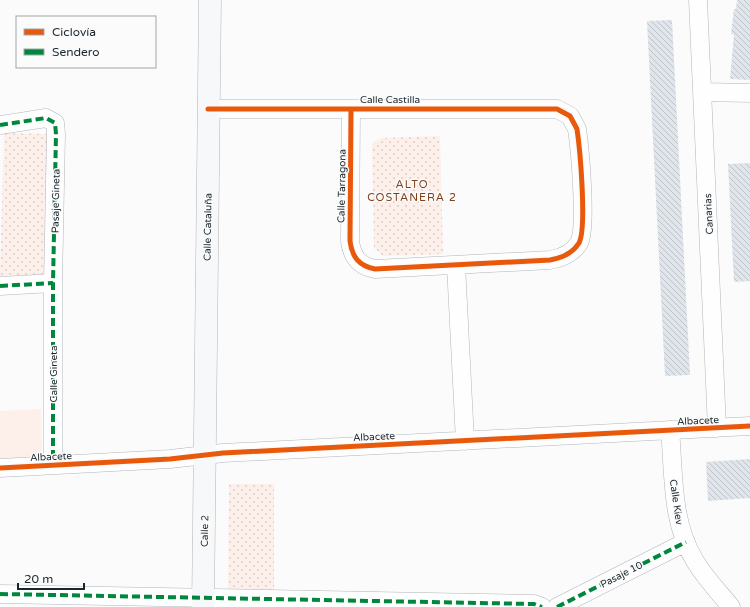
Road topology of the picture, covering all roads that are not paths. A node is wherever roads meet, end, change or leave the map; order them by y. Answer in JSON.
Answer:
{"nodes":[{"id":1,"x":210,"y":0,"type":"edge"},
{"id":2,"x":698,"y":0,"type":"edge"},
{"id":3,"x":702,"y":92,"type":"junction"},
{"id":4,"x":750,"y":93,"type":"edge"},
{"id":5,"x":208,"y":109,"type":"junction"},
{"id":6,"x":351,"y":109,"type":"junction"},
{"id":7,"x":0,"y":125,"type":"edge"},
{"id":8,"x":456,"y":265,"type":"junction"},
{"id":9,"x":53,"y":283,"type":"junction"},
{"id":10,"x":0,"y":286,"type":"edge"},
{"id":11,"x":750,"y":426,"type":"edge"},
{"id":12,"x":717,"y":428,"type":"junction"},
{"id":13,"x":670,"y":430,"type":"junction"},
{"id":14,"x":465,"y":441,"type":"junction"},
{"id":15,"x":205,"y":455,"type":"junction"},
{"id":16,"x":53,"y":465,"type":"junction"},
{"id":17,"x":0,"y":468,"type":"edge"},
{"id":18,"x":686,"y":542,"type":"junction"},
{"id":19,"x":0,"y":594,"type":"edge"},
{"id":20,"x":203,"y":603,"type":"edge"},
{"id":21,"x":542,"y":607,"type":"edge"},
{"id":22,"x":557,"y":607,"type":"edge"},
{"id":23,"x":731,"y":607,"type":"edge"}],
"edges":[{"from":1,"to":5,"type":"street","name":"Calle Cataluña"},
{"from":2,"to":3,"type":"street","name":"Canarias"},
{"from":3,"to":4,"type":"street"},
{"from":3,"to":12,"type":"street","name":"Canarias"},
{"from":5,"to":6,"type":"street","name":"Calle Castilla"},
{"from":5,"to":15,"type":"street","name":"Calle Cataluña"},
{"from":6,"to":8,"type":"street","name":"Calle Tarragona"},
{"from":6,"to":8,"type":"street","name":"Calle Castilla"},
{"from":7,"to":9,"type":"street","name":"Pasaje Gineta"},
{"from":8,"to":14,"type":"street"},
{"from":9,"to":10,"type":"street"},
{"from":9,"to":16,"type":"street","name":"Calle Gineta"},
{"from":11,"to":12,"type":"street","name":"Albacete"},
{"from":12,"to":13,"type":"street","name":"Albacete"},
{"from":13,"to":14,"type":"street","name":"Albacete"},
{"from":13,"to":18,"type":"street","name":"Calle Kiev"},
{"from":14,"to":15,"type":"street","name":"Albacete"},
{"from":15,"to":16,"type":"street","name":"Albacete"},
{"from":15,"to":20,"type":"street","name":"Calle 2"},
{"from":16,"to":17,"type":"street","name":"Albacete"},
{"from":18,"to":22,"type":"street","name":"Pasaje 10"},
{"from":18,"to":23,"type":"street","name":"Calle Kiev"},
{"from":19,"to":20,"type":"street"},
{"from":20,"to":21,"type":"street"}]}
